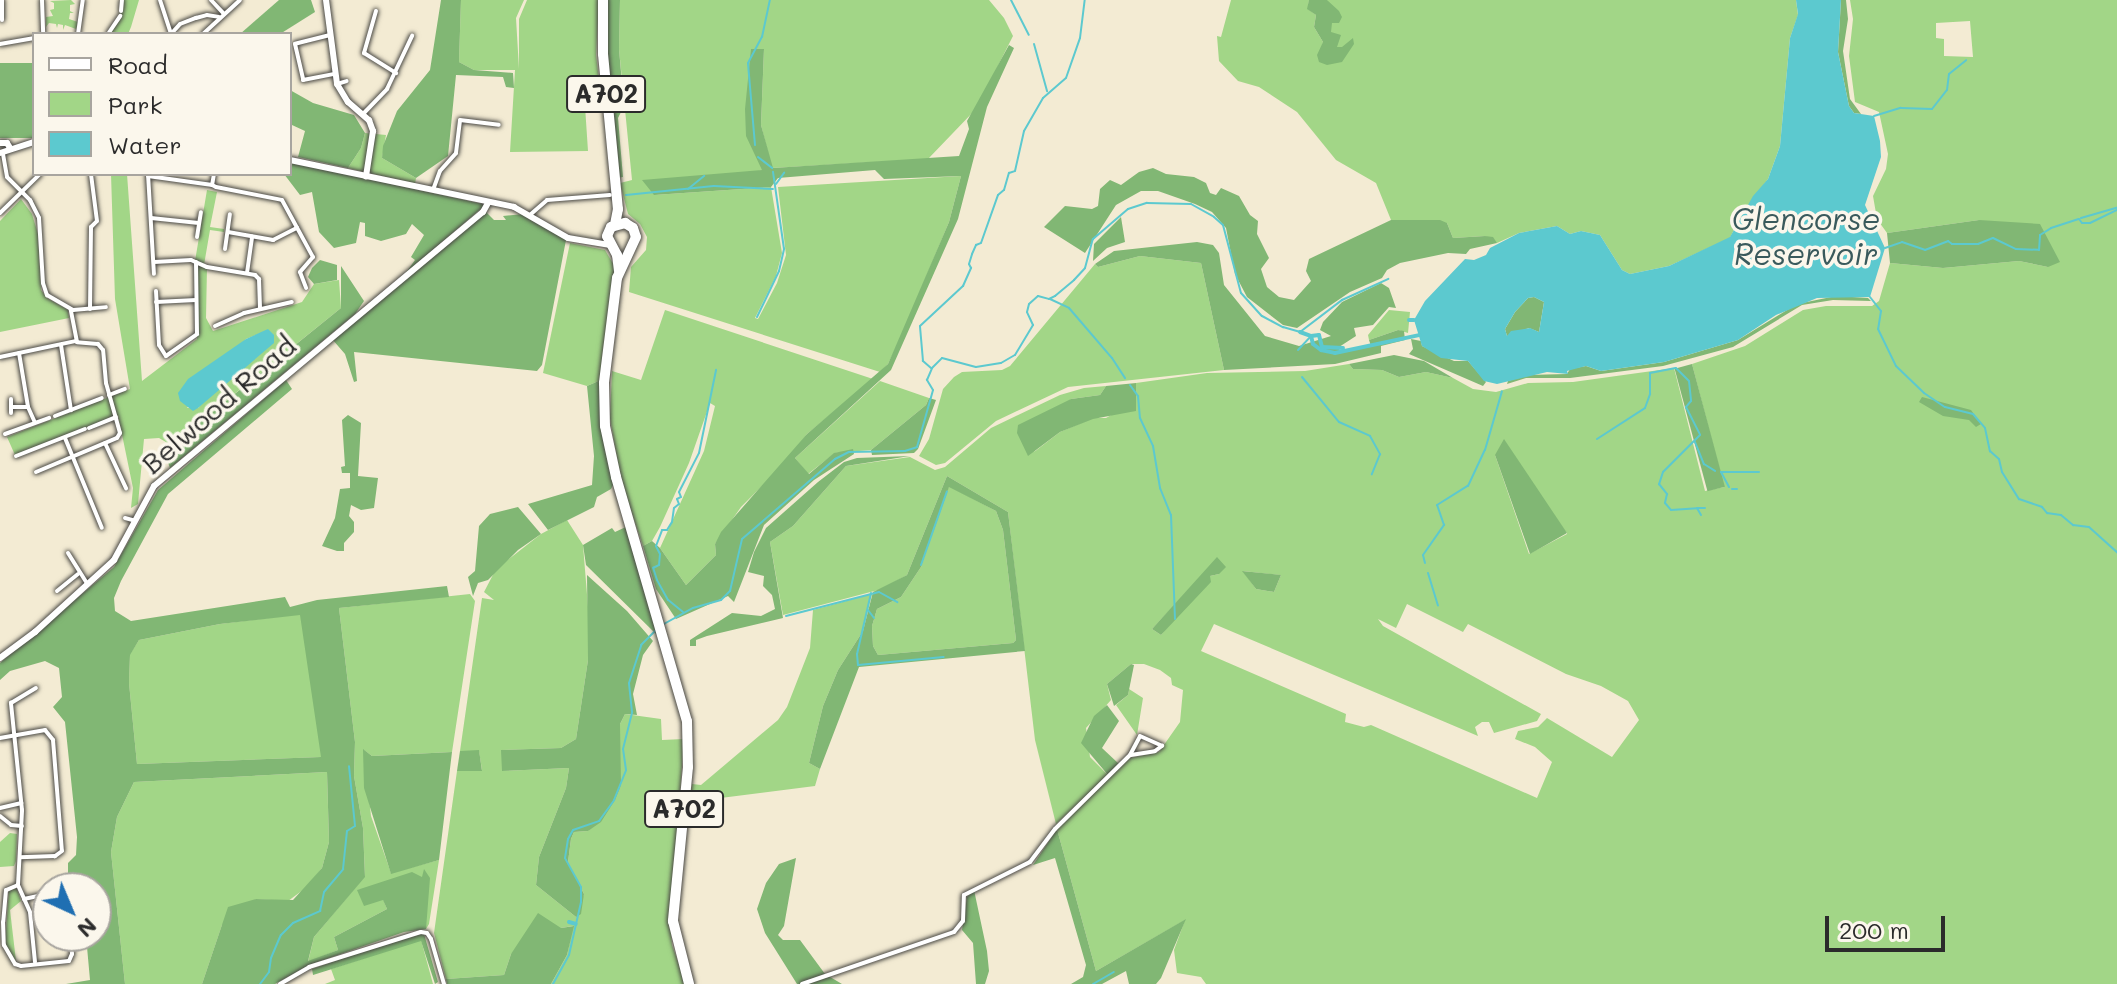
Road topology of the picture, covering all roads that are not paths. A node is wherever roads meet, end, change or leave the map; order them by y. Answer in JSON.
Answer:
{"nodes":[{"id":1,"x":2,"y":0,"type":"edge"},
{"id":2,"x":42,"y":0,"type":"edge"},
{"id":3,"x":83,"y":0,"type":"edge"},
{"id":4,"x":122,"y":0,"type":"edge"},
{"id":5,"x":160,"y":0,"type":"edge"},
{"id":6,"x":211,"y":0,"type":"edge"},
{"id":7,"x":240,"y":0,"type":"edge"},
{"id":8,"x":326,"y":0,"type":"edge"},
{"id":9,"x":603,"y":0,"type":"edge"},
{"id":10,"x":376,"y":11,"type":"dead end"},
{"id":11,"x":221,"y":15,"type":"junction"},
{"id":12,"x":2,"y":20,"type":"dead end"},
{"id":13,"x":43,"y":32,"type":"edge"},
{"id":14,"x":78,"y":32,"type":"edge"},
{"id":15,"x":109,"y":32,"type":"edge"},
{"id":16,"x":170,"y":32,"type":"edge"},
{"id":17,"x":173,"y":32,"type":"edge"},
{"id":18,"x":205,"y":32,"type":"edge"},
{"id":19,"x":330,"y":35,"type":"junction"},
{"id":20,"x":412,"y":36,"type":"dead end"},
{"id":21,"x":32,"y":38,"type":"edge"},
{"id":22,"x":0,"y":44,"type":"edge"},
{"id":23,"x":396,"y":73,"type":"junction"},
{"id":24,"x":334,"y":74,"type":"junction"},
{"id":25,"x":347,"y":81,"type":"dead end"},
{"id":26,"x":337,"y":84,"type":"junction"},
{"id":27,"x":363,"y":114,"type":"junction"},
{"id":28,"x":499,"y":125,"type":"dead end"},
{"id":29,"x":32,"y":142,"type":"edge"},
{"id":30,"x":0,"y":143,"type":"edge"},
{"id":31,"x":10,"y":148,"type":"junction"},
{"id":32,"x":2,"y":154,"type":"edge"},
{"id":33,"x":292,"y":160,"type":"edge"},
{"id":34,"x":38,"y":176,"type":"edge"},
{"id":35,"x":91,"y":176,"type":"edge"},
{"id":36,"x":148,"y":176,"type":"edge"},
{"id":37,"x":154,"y":176,"type":"edge"},
{"id":38,"x":214,"y":176,"type":"edge"},
{"id":39,"x":366,"y":176,"type":"junction"},
{"id":40,"x":212,"y":185,"type":"junction"},
{"id":41,"x":433,"y":190,"type":"junction"},
{"id":42,"x":21,"y":192,"type":"junction"},
{"id":43,"x":610,"y":195,"type":"dead end"},
{"id":44,"x":488,"y":203,"type":"junction"},
{"id":45,"x":201,"y":212,"type":"dead end"},
{"id":46,"x":0,"y":213,"type":"edge"},
{"id":47,"x":230,"y":214,"type":"dead end"},
{"id":48,"x":531,"y":214,"type":"junction"},
{"id":49,"x":151,"y":218,"type":"junction"},
{"id":50,"x":199,"y":223,"type":"junction"},
{"id":51,"x":616,"y":226,"type":"junction"},
{"id":52,"x":297,"y":228,"type":"junction"},
{"id":53,"x":228,"y":232,"type":"junction"},
{"id":54,"x":252,"y":236,"type":"junction"},
{"id":55,"x":197,"y":237,"type":"dead end"},
{"id":56,"x":588,"y":242,"type":"junction"},
{"id":57,"x":612,"y":247,"type":"junction"},
{"id":58,"x":630,"y":248,"type":"junction"},
{"id":59,"x":225,"y":249,"type":"dead end"},
{"id":60,"x":154,"y":262,"type":"junction"},
{"id":61,"x":196,"y":262,"type":"junction"},
{"id":62,"x":619,"y":271,"type":"junction"},
{"id":63,"x":154,"y":274,"type":"dead end"},
{"id":64,"x":247,"y":274,"type":"junction"},
{"id":65,"x":306,"y":288,"type":"dead end"},
{"id":66,"x":156,"y":291,"type":"dead end"},
{"id":67,"x":196,"y":300,"type":"junction"},
{"id":68,"x":156,"y":302,"type":"junction"},
{"id":69,"x":292,"y":302,"type":"dead end"},
{"id":70,"x":106,"y":307,"type":"dead end"},
{"id":71,"x":260,"y":308,"type":"junction"},
{"id":72,"x":90,"y":309,"type":"junction"},
{"id":73,"x":71,"y":310,"type":"junction"},
{"id":74,"x":215,"y":326,"type":"dead end"},
{"id":75,"x":77,"y":341,"type":"junction"},
{"id":76,"x":61,"y":345,"type":"junction"},
{"id":77,"x":19,"y":353,"type":"junction"},
{"id":78,"x":0,"y":357,"type":"edge"},
{"id":79,"x":125,"y":389,"type":"dead end"},
{"id":80,"x":109,"y":395,"type":"junction"},
{"id":81,"x":102,"y":398,"type":"dead end"},
{"id":82,"x":11,"y":399,"type":"dead end"},
{"id":83,"x":28,"y":407,"type":"junction"},
{"id":84,"x":71,"y":410,"type":"junction"},
{"id":85,"x":55,"y":416,"type":"dead end"},
{"id":86,"x":49,"y":418,"type":"dead end"},
{"id":87,"x":117,"y":420,"type":"junction"},
{"id":88,"x":35,"y":423,"type":"junction"},
{"id":89,"x":5,"y":434,"type":"dead end"},
{"id":90,"x":65,"y":438,"type":"junction"},
{"id":91,"x":105,"y":443,"type":"junction"},
{"id":92,"x":16,"y":456,"type":"dead end"},
{"id":93,"x":72,"y":457,"type":"junction"},
{"id":94,"x":36,"y":472,"type":"dead end"},
{"id":95,"x":126,"y":483,"type":"dead end"},
{"id":96,"x":125,"y":518,"type":"dead end"},
{"id":97,"x":136,"y":521,"type":"junction"},
{"id":98,"x":102,"y":528,"type":"dead end"},
{"id":99,"x":68,"y":553,"type":"dead end"},
{"id":100,"x":78,"y":574,"type":"junction"},
{"id":101,"x":87,"y":584,"type":"junction"},
{"id":102,"x":57,"y":591,"type":"dead end"},
{"id":103,"x":0,"y":658,"type":"edge"},
{"id":104,"x":36,"y":688,"type":"dead end"},
{"id":105,"x":15,"y":737,"type":"junction"},
{"id":106,"x":0,"y":738,"type":"edge"},
{"id":107,"x":1130,"y":755,"type":"junction"},
{"id":108,"x":21,"y":803,"type":"junction"},
{"id":109,"x":0,"y":808,"type":"edge"},
{"id":110,"x":0,"y":816,"type":"edge"},
{"id":111,"x":22,"y":826,"type":"junction"},
{"id":112,"x":20,"y":857,"type":"junction"},
{"id":113,"x":18,"y":885,"type":"junction"},
{"id":114,"x":32,"y":897,"type":"edge"},
{"id":115,"x":24,"y":899,"type":"junction"},
{"id":116,"x":72,"y":952,"type":"edge"},
{"id":117,"x":35,"y":962,"type":"junction"},
{"id":118,"x":280,"y":984,"type":"edge"},
{"id":119,"x":444,"y":984,"type":"edge"},
{"id":120,"x":689,"y":984,"type":"edge"},
{"id":121,"x":802,"y":984,"type":"edge"}],
"edges":[{"from":1,"to":12,"type":"street"},
{"from":2,"to":13,"type":"street"},
{"from":3,"to":14,"type":"street"},
{"from":4,"to":15,"type":"street"},
{"from":5,"to":16,"type":"street"},
{"from":6,"to":11,"type":"street"},
{"from":7,"to":11,"type":"street"},
{"from":8,"to":19,"type":"street"},
{"from":9,"to":51,"type":"highway","number":"A702"},
{"from":10,"to":23,"type":"street"},
{"from":11,"to":17,"type":"street"},
{"from":11,"to":18,"type":"street"},
{"from":19,"to":24,"type":"street"},
{"from":19,"to":24,"type":"street"},
{"from":20,"to":23,"type":"street"},
{"from":21,"to":22,"type":"street"},
{"from":23,"to":27,"type":"street"},
{"from":24,"to":26,"type":"street"},
{"from":25,"to":26,"type":"street"},
{"from":26,"to":27,"type":"street"},
{"from":27,"to":39,"type":"street"},
{"from":28,"to":41,"type":"street"},
{"from":29,"to":31,"type":"street"},
{"from":30,"to":31,"type":"street"},
{"from":31,"to":32,"type":"street"},
{"from":32,"to":42,"type":"street"},
{"from":33,"to":39,"type":"street"},
{"from":34,"to":42,"type":"street"},
{"from":35,"to":72,"type":"street"},
{"from":36,"to":49,"type":"street"},
{"from":37,"to":40,"type":"street"},
{"from":38,"to":40,"type":"street"},
{"from":39,"to":41,"type":"street"},
{"from":40,"to":52,"type":"street"},
{"from":41,"to":44,"type":"street"},
{"from":42,"to":46,"type":"street"},
{"from":42,"to":73,"type":"street"},
{"from":43,"to":48,"type":"street"},
{"from":44,"to":48,"type":"street"},
{"from":44,"to":97,"type":"street","name":"Belwood Road"},
{"from":45,"to":50,"type":"street"},
{"from":47,"to":53,"type":"street"},
{"from":48,"to":56,"type":"street"},
{"from":49,"to":50,"type":"street"},
{"from":49,"to":60,"type":"street"},
{"from":50,"to":55,"type":"street"},
{"from":51,"to":56,"type":"street"},
{"from":51,"to":57,"type":"highway","number":"A702"},
{"from":51,"to":58,"type":"highway","number":"A702"},
{"from":52,"to":54,"type":"street"},
{"from":52,"to":65,"type":"street"},
{"from":53,"to":54,"type":"street"},
{"from":53,"to":59,"type":"street"},
{"from":54,"to":64,"type":"street"},
{"from":56,"to":57,"type":"street"},
{"from":57,"to":58,"type":"highway"},
{"from":57,"to":62,"type":"highway","number":"A702"},
{"from":58,"to":62,"type":"highway","number":"A702"},
{"from":60,"to":61,"type":"street"},
{"from":60,"to":63,"type":"street"},
{"from":61,"to":64,"type":"street"},
{"from":61,"to":67,"type":"street"},
{"from":62,"to":120,"type":"highway","number":"A702"},
{"from":64,"to":71,"type":"street"},
{"from":66,"to":68,"type":"street"},
{"from":67,"to":68,"type":"street"},
{"from":67,"to":68,"type":"street"},
{"from":69,"to":71,"type":"street"},
{"from":70,"to":72,"type":"street"},
{"from":71,"to":74,"type":"street"},
{"from":72,"to":73,"type":"street"},
{"from":73,"to":75,"type":"street"},
{"from":75,"to":76,"type":"street"},
{"from":75,"to":80,"type":"street"},
{"from":76,"to":77,"type":"street"},
{"from":76,"to":84,"type":"street"},
{"from":77,"to":78,"type":"street"},
{"from":77,"to":83,"type":"street"},
{"from":79,"to":80,"type":"street"},
{"from":80,"to":87,"type":"street"},
{"from":81,"to":84,"type":"street"},
{"from":82,"to":83,"type":"street"},
{"from":83,"to":88,"type":"street"},
{"from":84,"to":85,"type":"street"},
{"from":86,"to":88,"type":"street"},
{"from":87,"to":90,"type":"street"},
{"from":87,"to":91,"type":"street"},
{"from":88,"to":89,"type":"street"},
{"from":90,"to":92,"type":"street"},
{"from":90,"to":93,"type":"street"},
{"from":91,"to":93,"type":"street"},
{"from":91,"to":95,"type":"street"},
{"from":93,"to":94,"type":"street"},
{"from":93,"to":98,"type":"street"},
{"from":96,"to":97,"type":"street"},
{"from":97,"to":101,"type":"street","name":"Belwood Road"},
{"from":99,"to":100,"type":"street"},
{"from":100,"to":101,"type":"street"},
{"from":100,"to":102,"type":"street"},
{"from":101,"to":103,"type":"street","name":"Belwood Road"},
{"from":104,"to":105,"type":"street"},
{"from":105,"to":106,"type":"street"},
{"from":105,"to":108,"type":"street"},
{"from":105,"to":112,"type":"street"},
{"from":107,"to":107,"type":"street"},
{"from":107,"to":121,"type":"street"},
{"from":108,"to":109,"type":"street"},
{"from":108,"to":111,"type":"street"},
{"from":110,"to":111,"type":"street"},
{"from":111,"to":112,"type":"street"},
{"from":112,"to":113,"type":"street"},
{"from":113,"to":115,"type":"street"},
{"from":113,"to":117,"type":"street"},
{"from":114,"to":115,"type":"street"},
{"from":115,"to":117,"type":"street"},
{"from":116,"to":117,"type":"street"},
{"from":118,"to":119,"type":"street"}]}
